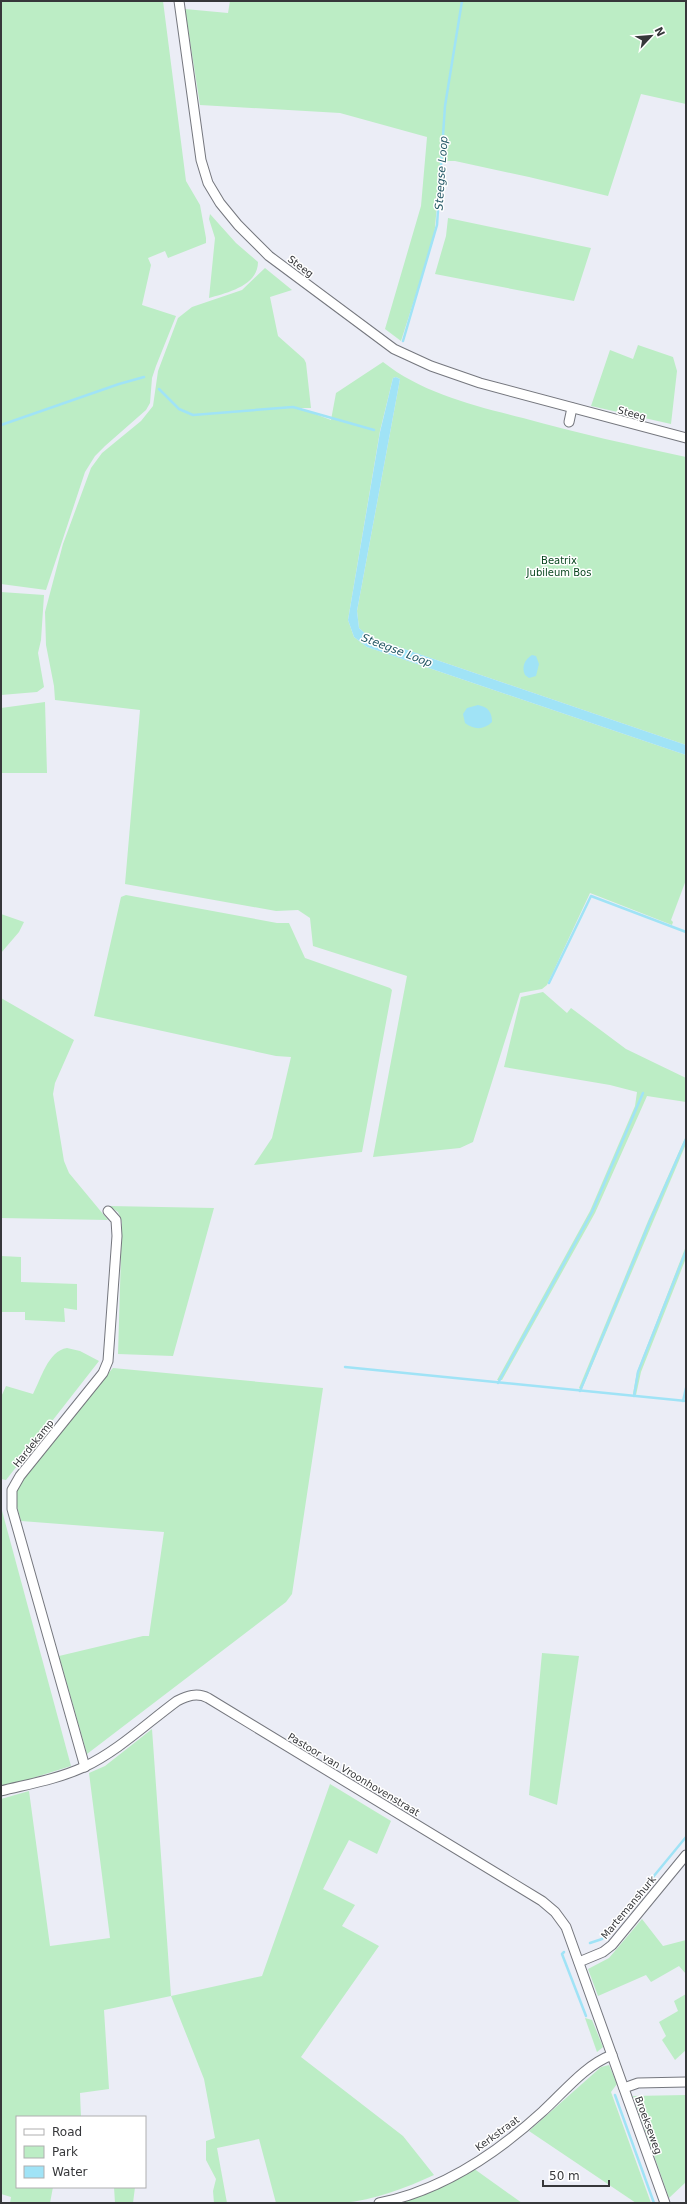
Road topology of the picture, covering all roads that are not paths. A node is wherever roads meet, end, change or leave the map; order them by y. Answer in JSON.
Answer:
{"nodes":[{"id":1,"x":179,"y":1,"type":"edge"},
{"id":2,"x":269,"y":256,"type":"junction"},
{"id":3,"x":264,"y":264,"type":"dead end"},
{"id":4,"x":572,"y":408,"type":"junction"},
{"id":5,"x":569,"y":422,"type":"dead end"},
{"id":6,"x":686,"y":438,"type":"edge"},
{"id":7,"x":108,"y":1211,"type":"dead end"},
{"id":8,"x":85,"y":1767,"type":"junction"},
{"id":9,"x":1,"y":1791,"type":"edge"},
{"id":10,"x":686,"y":1855,"type":"edge"},
{"id":11,"x":579,"y":1962,"type":"junction"},
{"id":12,"x":612,"y":2055,"type":"junction"},
{"id":13,"x":686,"y":2082,"type":"edge"},
{"id":14,"x":624,"y":2088,"type":"junction"},
{"id":15,"x":395,"y":2201,"type":"edge"},
{"id":16,"x":379,"y":2203,"type":"edge"},
{"id":17,"x":666,"y":2203,"type":"edge"}],
"edges":[{"from":1,"to":2,"type":"street","name":"Steeg"},
{"from":2,"to":3,"type":"street"},
{"from":2,"to":4,"type":"street","name":"Steeg"},
{"from":4,"to":5,"type":"street"},
{"from":4,"to":6,"type":"street","name":"Steeg"},
{"from":7,"to":8,"type":"street","name":"Hardekamp"},
{"from":8,"to":9,"type":"street","name":"Pastoor van Vroonhovenstraat"},
{"from":8,"to":11,"type":"street","name":"Pastoor van Vroonhovenstraat"},
{"from":10,"to":11,"type":"street","name":"Martemanshurk"},
{"from":11,"to":12,"type":"street","name":"Pastoor van Vroonhovenstraat"},
{"from":12,"to":14,"type":"street","name":"Broekseweg"},
{"from":12,"to":15,"type":"street","name":"Kerkstraat"},
{"from":13,"to":14,"type":"street"},
{"from":14,"to":17,"type":"street","name":"Broekseweg"},
{"from":15,"to":16,"type":"street","name":"Kerkstraat"}]}
